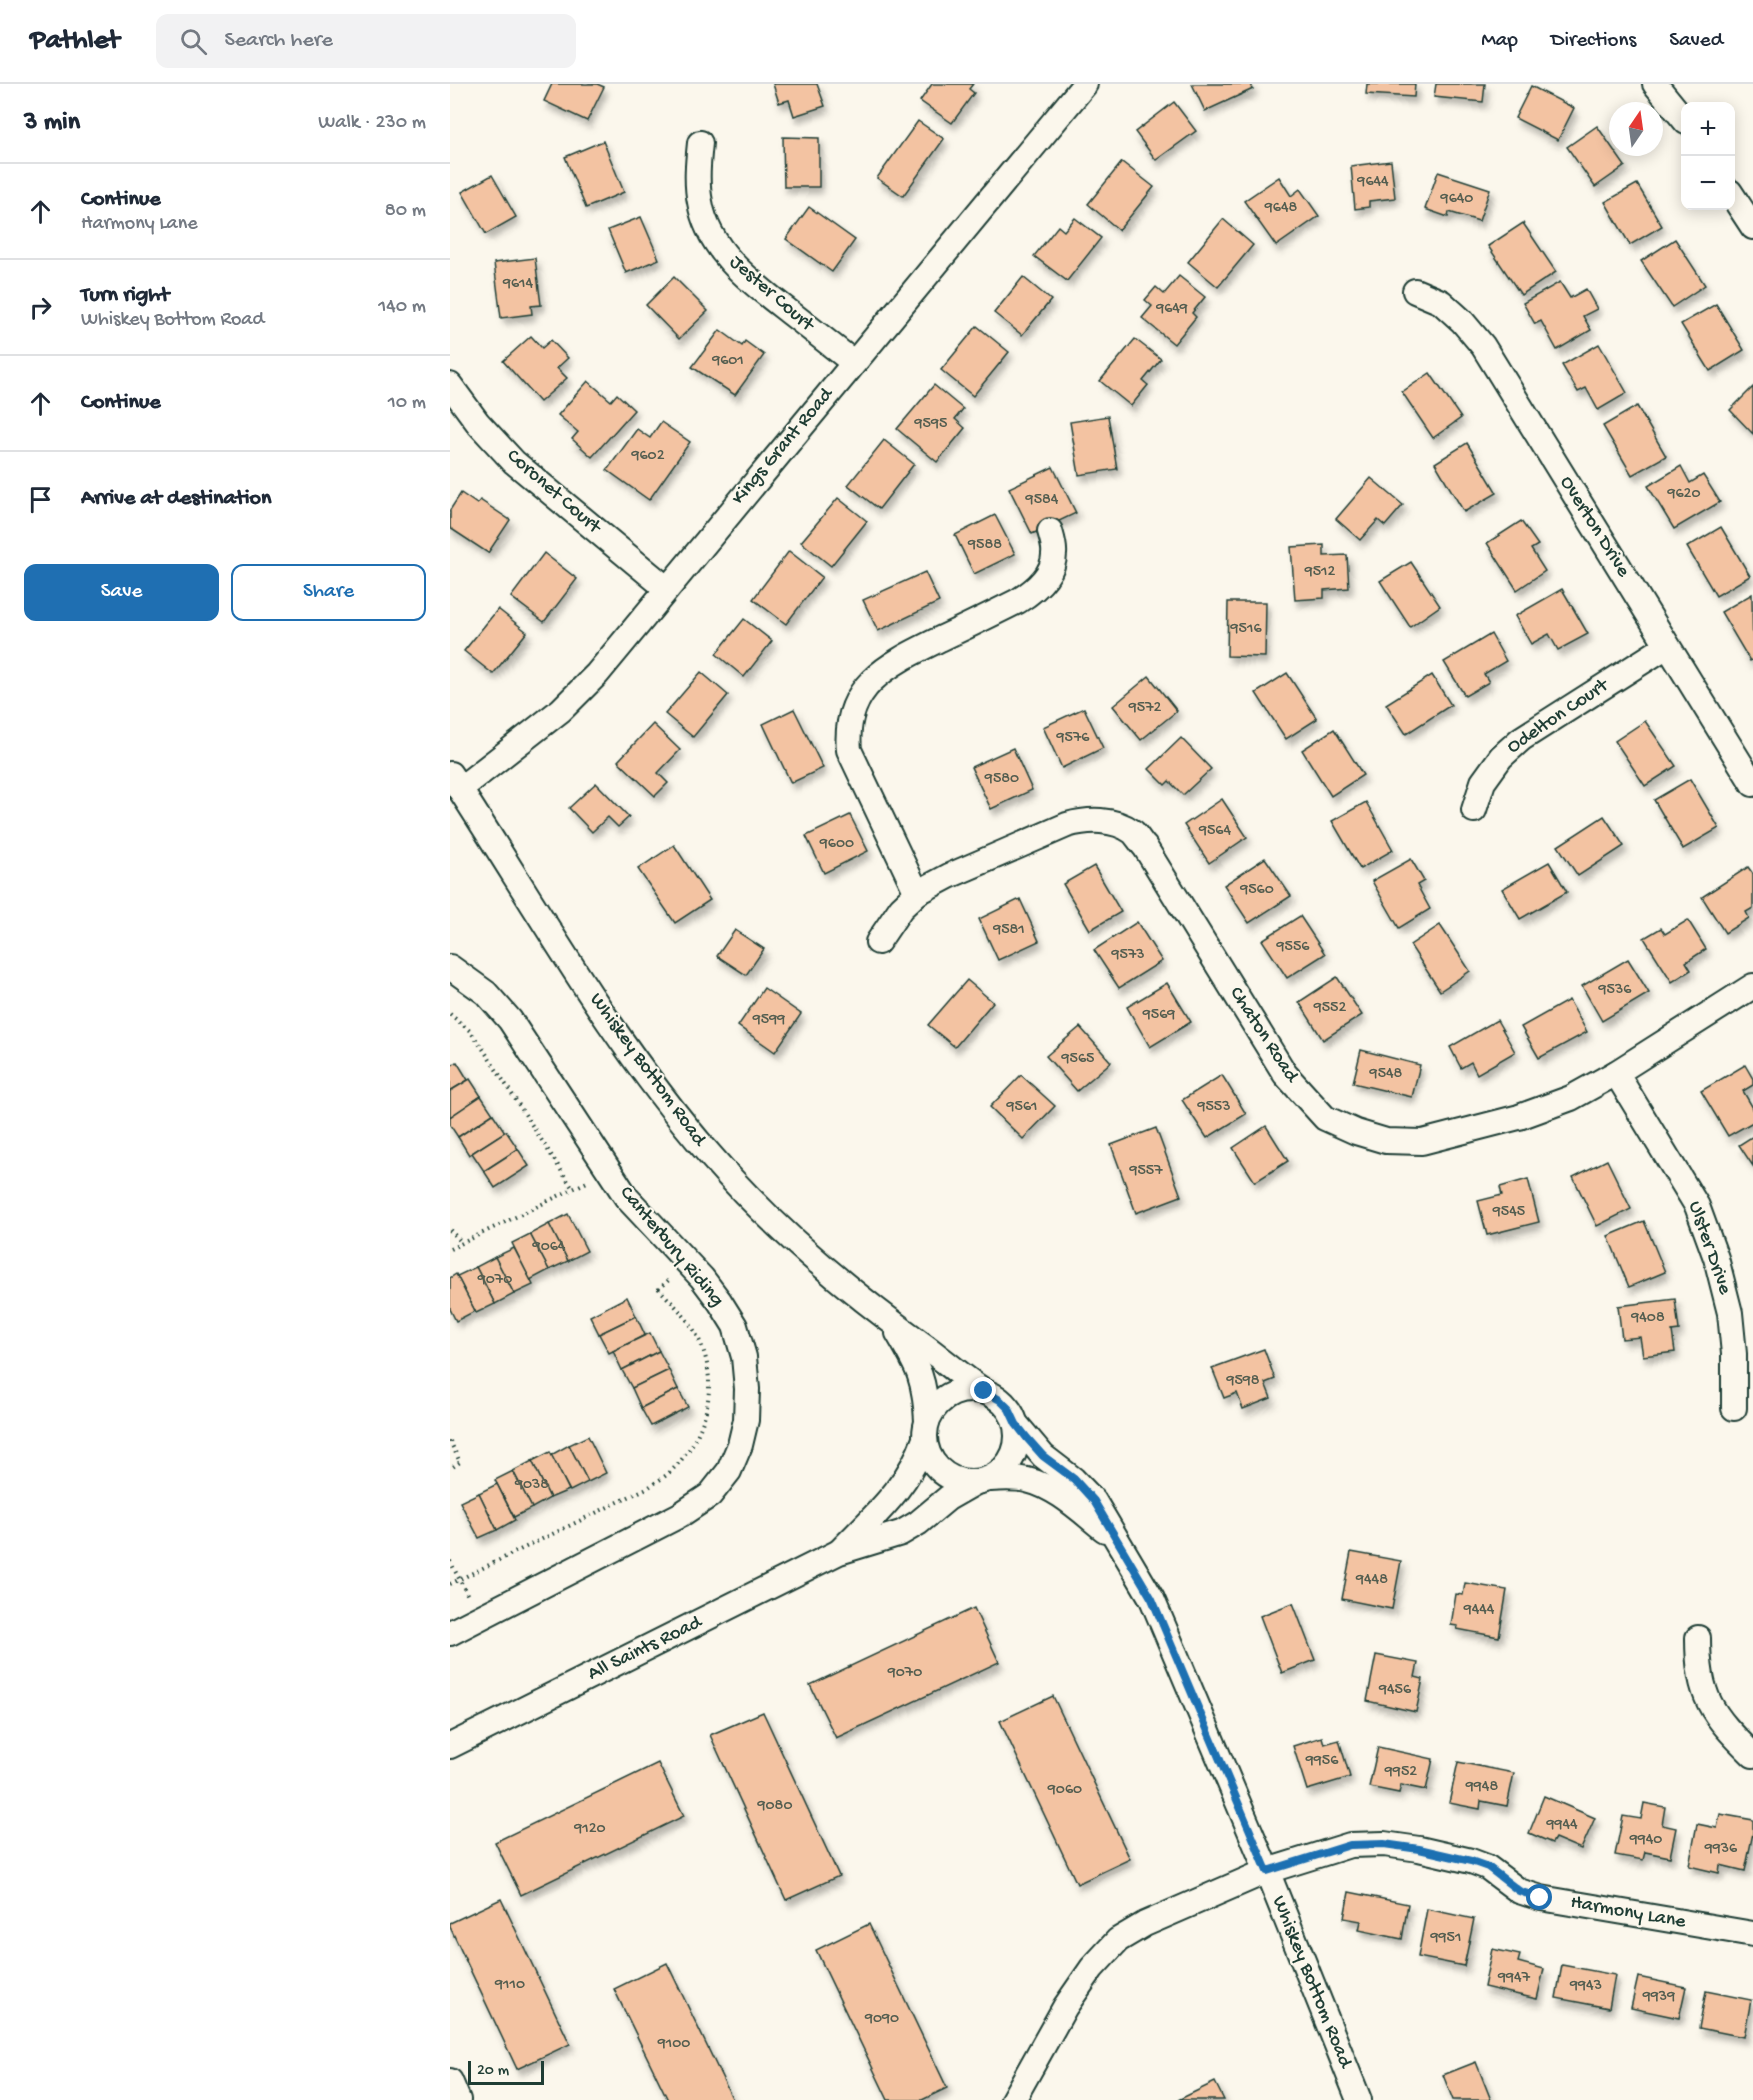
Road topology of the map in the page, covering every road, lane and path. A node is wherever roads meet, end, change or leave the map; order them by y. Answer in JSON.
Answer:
{"nodes":[{"id":1,"x":1085,"y":84,"type":"edge"},
{"id":2,"x":1655,"y":84,"type":"edge"},
{"id":3,"x":1681,"y":116,"type":"edge"},
{"id":4,"x":700,"y":143,"type":"dead end"},
{"id":5,"x":1735,"y":198,"type":"edge"},
{"id":6,"x":1753,"y":227,"type":"edge"},
{"id":7,"x":1414,"y":291,"type":"dead end"},
{"id":8,"x":853,"y":362,"type":"junction"},
{"id":9,"x":450,"y":385,"type":"edge"},
{"id":10,"x":1050,"y":531,"type":"dead end"},
{"id":11,"x":666,"y":588,"type":"junction"},
{"id":12,"x":1667,"y":646,"type":"junction"},
{"id":13,"x":455,"y":781,"type":"edge"},
{"id":14,"x":1753,"y":784,"type":"edge"},
{"id":15,"x":1474,"y":810,"type":"dead end"},
{"id":16,"x":917,"y":893,"type":"junction"},
{"id":17,"x":878,"y":942,"type":"dead end"},
{"id":18,"x":450,"y":967,"type":"edge"},
{"id":19,"x":1753,"y":986,"type":"edge"},
{"id":20,"x":450,"y":1014,"type":"edge"},
{"id":21,"x":1616,"y":1073,"type":"junction"},
{"id":22,"x":609,"y":1172,"type":"junction"},
{"id":23,"x":573,"y":1190,"type":"junction"},
{"id":24,"x":450,"y":1230,"type":"edge"},
{"id":25,"x":462,"y":1243,"type":"junction"},
{"id":26,"x":450,"y":1249,"type":"edge"},
{"id":27,"x":675,"y":1275,"type":"dead end"},
{"id":28,"x":894,"y":1325,"type":"junction"},
{"id":29,"x":984,"y":1391,"type":"junction"},
{"id":30,"x":1734,"y":1408,"type":"dead end"},
{"id":31,"x":1016,"y":1424,"type":"junction"},
{"id":32,"x":926,"y":1430,"type":"junction"},
{"id":33,"x":450,"y":1441,"type":"edge"},
{"id":34,"x":450,"y":1469,"type":"edge"},
{"id":35,"x":983,"y":1480,"type":"junction"},
{"id":36,"x":1114,"y":1537,"type":"junction"},
{"id":37,"x":839,"y":1552,"type":"junction"},
{"id":38,"x":450,"y":1561,"type":"edge"},
{"id":39,"x":459,"y":1579,"type":"junction"},
{"id":40,"x":450,"y":1584,"type":"edge"},
{"id":41,"x":479,"y":1618,"type":"junction"},
{"id":42,"x":450,"y":1633,"type":"edge"},
{"id":43,"x":1698,"y":1638,"type":"dead end"},
{"id":44,"x":450,"y":1746,"type":"edge"},
{"id":45,"x":1753,"y":1755,"type":"edge"},
{"id":46,"x":1267,"y":1871,"type":"junction"},
{"id":47,"x":1753,"y":1934,"type":"edge"},
{"id":48,"x":450,"y":2081,"type":"edge"},
{"id":49,"x":458,"y":2100,"type":"edge"},
{"id":50,"x":1014,"y":2100,"type":"edge"},
{"id":51,"x":1359,"y":2100,"type":"edge"}],
"edges":[{"from":1,"to":8,"type":"street","name":"Kings Grant Road"},
{"from":2,"to":3,"type":"street"},
{"from":4,"to":8,"type":"street","name":"Jester Court"},
{"from":5,"to":6,"type":"street"},
{"from":7,"to":12,"type":"street","name":"Overton Drive"},
{"from":8,"to":11,"type":"street","name":"Kings Grant Road"},
{"from":9,"to":11,"type":"street","name":"Coronet Court"},
{"from":10,"to":16,"type":"street"},
{"from":11,"to":13,"type":"street","name":"Kings Grant Road"},
{"from":12,"to":14,"type":"street","name":"Overton Drive"},
{"from":12,"to":15,"type":"street","name":"Odelton Court"},
{"from":13,"to":28,"type":"street","name":"Whiskey Bottom Road"},
{"from":16,"to":17,"type":"street","name":"Chaton Road"},
{"from":16,"to":21,"type":"street","name":"Chaton Road"},
{"from":18,"to":22,"type":"street","name":"Canterbury Riding"},
{"from":19,"to":21,"type":"street","name":"Chaton Road"},
{"from":20,"to":23,"type":"path"},
{"from":21,"to":30,"type":"street","name":"Ulster Drive"},
{"from":22,"to":23,"type":"path"},
{"from":22,"to":41,"type":"street","name":"Canterbury Riding"},
{"from":23,"to":25,"type":"path"},
{"from":24,"to":25,"type":"path"},
{"from":25,"to":26,"type":"path"},
{"from":27,"to":39,"type":"path"},
{"from":28,"to":29,"type":"street","name":"Whiskey Bottom Road"},
{"from":28,"to":32,"type":"street","name":"Whiskey Bottom Road"},
{"from":29,"to":31,"type":"street"},
{"from":29,"to":32,"type":"street"},
{"from":31,"to":35,"type":"street"},
{"from":31,"to":36,"type":"street","name":"Whiskey Bottom Road"},
{"from":32,"to":35,"type":"street"},
{"from":32,"to":37,"type":"street","name":"All Saints Road"},
{"from":33,"to":34,"type":"path"},
{"from":35,"to":36,"type":"street","name":"Whiskey Bottom Road"},
{"from":35,"to":37,"type":"street","name":"All Saints Road"},
{"from":36,"to":46,"type":"street","name":"Whiskey Bottom Road"},
{"from":37,"to":44,"type":"street","name":"All Saints Road"},
{"from":38,"to":39,"type":"path"},
{"from":39,"to":40,"type":"path"},
{"from":39,"to":41,"type":"path"},
{"from":41,"to":42,"type":"street","name":"Canterbury Riding"},
{"from":43,"to":45,"type":"street"},
{"from":46,"to":47,"type":"street","name":"Harmony Lane"},
{"from":46,"to":50,"type":"street","name":"Harmony Lane"},
{"from":46,"to":51,"type":"street","name":"Whiskey Bottom Road"},
{"from":48,"to":49,"type":"street"}]}
